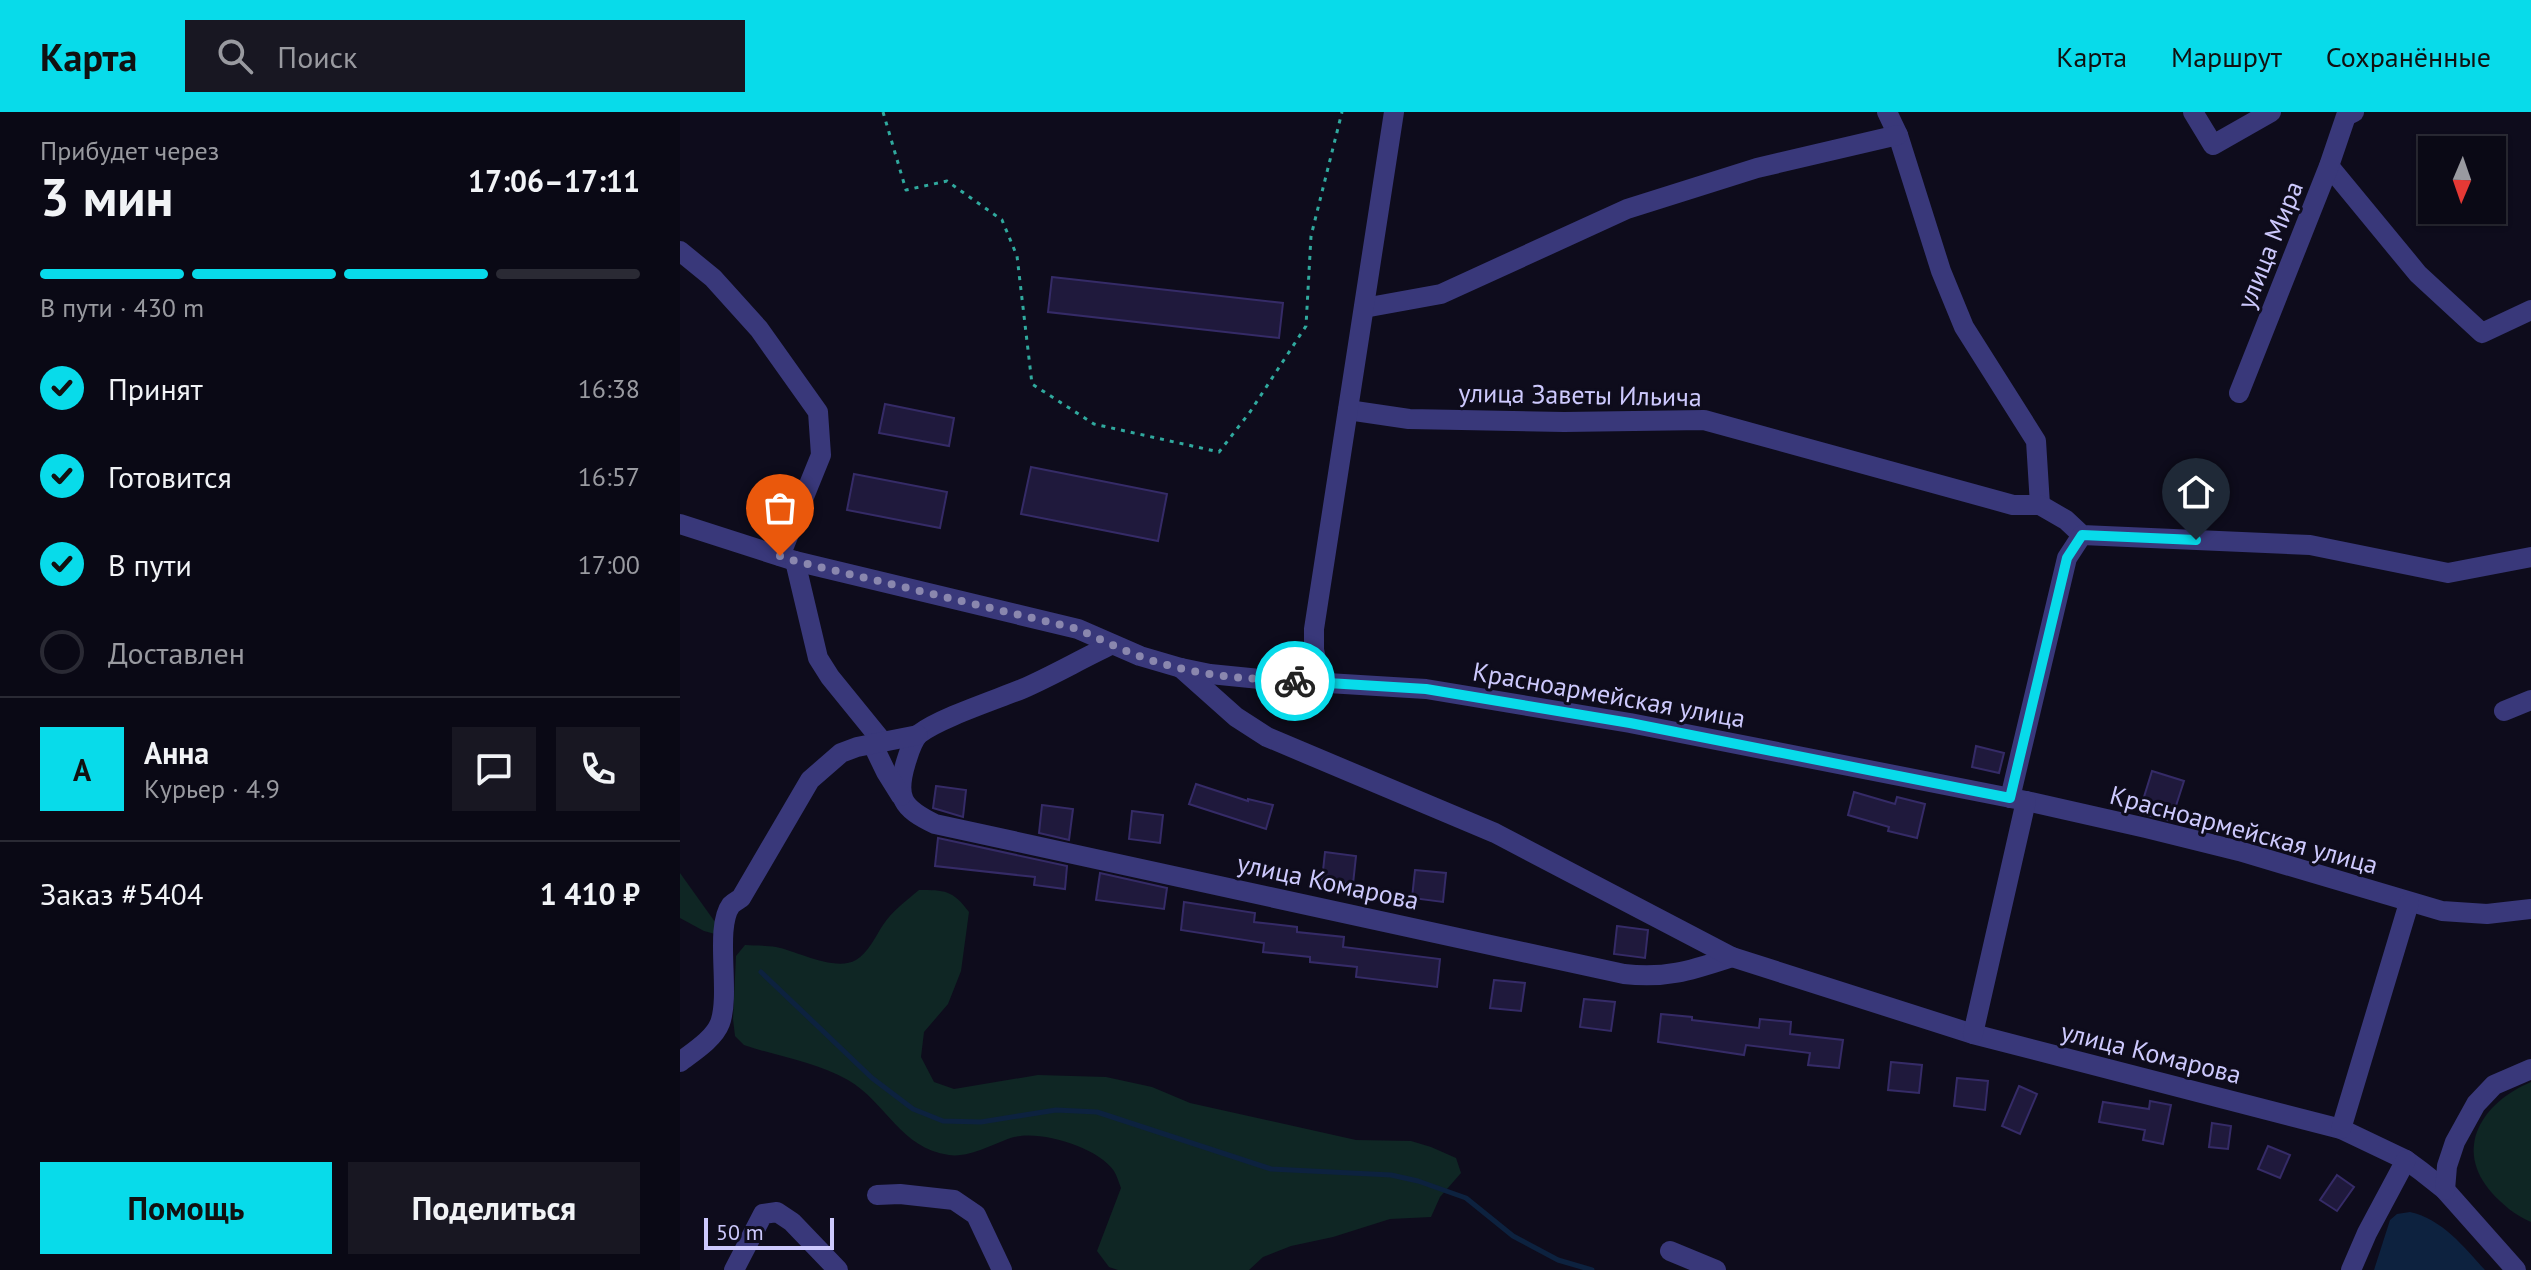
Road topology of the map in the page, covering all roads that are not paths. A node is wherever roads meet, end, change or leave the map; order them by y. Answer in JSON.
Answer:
{"nodes":[{"id":1,"x":1395,"y":112,"type":"edge"},
{"id":2,"x":1887,"y":112,"type":"edge"},
{"id":3,"x":2193,"y":112,"type":"edge"},
{"id":4,"x":2271,"y":112,"type":"edge"},
{"id":5,"x":2346,"y":113,"type":"edge"},
{"id":6,"x":1898,"y":135,"type":"junction"},
{"id":7,"x":2329,"y":166,"type":"junction"},
{"id":8,"x":680,"y":251,"type":"edge"},
{"id":9,"x":1364,"y":308,"type":"junction"},
{"id":10,"x":2531,"y":310,"type":"edge"},
{"id":11,"x":2239,"y":393,"type":"dead end"},
{"id":12,"x":1348,"y":410,"type":"junction"},
{"id":13,"x":2040,"y":505,"type":"junction"},
{"id":14,"x":680,"y":524,"type":"edge"},
{"id":15,"x":2082,"y":535,"type":"junction"},
{"id":16,"x":2531,"y":557,"type":"edge"},
{"id":17,"x":788,"y":559,"type":"junction"},
{"id":18,"x":1111,"y":645,"type":"junction"},
{"id":19,"x":1181,"y":668,"type":"junction"},
{"id":20,"x":1321,"y":682,"type":"junction"},
{"id":21,"x":2531,"y":700,"type":"edge"},
{"id":22,"x":2504,"y":711,"type":"dead end"},
{"id":23,"x":918,"y":735,"type":"junction"},
{"id":24,"x":877,"y":742,"type":"junction"},
{"id":25,"x":901,"y":796,"type":"junction"},
{"id":26,"x":2018,"y":799,"type":"junction"},
{"id":27,"x":2409,"y":903,"type":"junction"},
{"id":28,"x":2531,"y":909,"type":"edge"},
{"id":29,"x":1732,"y":957,"type":"junction"},
{"id":30,"x":1973,"y":1034,"type":"junction"},
{"id":31,"x":680,"y":1062,"type":"edge"},
{"id":32,"x":2531,"y":1069,"type":"edge"},
{"id":33,"x":2341,"y":1129,"type":"junction"},
{"id":34,"x":2406,"y":1160,"type":"junction"},
{"id":35,"x":2445,"y":1190,"type":"junction"},
{"id":36,"x":877,"y":1195,"type":"dead end"},
{"id":37,"x":1670,"y":1251,"type":"dead end"},
{"id":38,"x":734,"y":1270,"type":"edge"},
{"id":39,"x":838,"y":1270,"type":"edge"},
{"id":40,"x":1002,"y":1270,"type":"edge"},
{"id":41,"x":1716,"y":1270,"type":"edge"},
{"id":42,"x":2351,"y":1270,"type":"edge"},
{"id":43,"x":2516,"y":1270,"type":"edge"}],
"edges":[{"from":1,"to":9,"type":"street"},
{"from":2,"to":6,"type":"street"},
{"from":3,"to":4,"type":"street"},
{"from":5,"to":7,"type":"street","name":"улица Мира"},
{"from":6,"to":9,"type":"street"},
{"from":6,"to":13,"type":"street"},
{"from":7,"to":10,"type":"street"},
{"from":7,"to":11,"type":"street","name":"улица Мира"},
{"from":8,"to":17,"type":"street"},
{"from":9,"to":12,"type":"street"},
{"from":12,"to":13,"type":"street","name":"улица Заветы Ильича"},
{"from":12,"to":20,"type":"street"},
{"from":13,"to":15,"type":"street","name":"улица Заветы Ильича"},
{"from":14,"to":17,"type":"street","name":"Красноармейская улица"},
{"from":15,"to":16,"type":"street"},
{"from":15,"to":26,"type":"street"},
{"from":17,"to":18,"type":"street","name":"Красноармейская улица"},
{"from":17,"to":24,"type":"street"},
{"from":18,"to":19,"type":"street","name":"Красноармейская улица"},
{"from":18,"to":23,"type":"street"},
{"from":19,"to":20,"type":"street","name":"Красноармейская улица"},
{"from":19,"to":29,"type":"street","name":"улица Комарова"},
{"from":20,"to":26,"type":"street","name":"Красноармейская улица"},
{"from":21,"to":22,"type":"street"},
{"from":23,"to":24,"type":"street"},
{"from":23,"to":25,"type":"street"},
{"from":24,"to":25,"type":"street"},
{"from":24,"to":31,"type":"street"},
{"from":25,"to":29,"type":"street","name":"улица Комарова"},
{"from":26,"to":27,"type":"street","name":"Красноармейская улица"},
{"from":26,"to":30,"type":"street"},
{"from":27,"to":28,"type":"street","name":"Красноармейская улица"},
{"from":27,"to":33,"type":"street"},
{"from":29,"to":30,"type":"street","name":"улица Комарова"},
{"from":30,"to":33,"type":"street","name":"улица Комарова"},
{"from":32,"to":35,"type":"street"},
{"from":33,"to":34,"type":"street","name":"улица Комарова"},
{"from":34,"to":35,"type":"street","name":"улица Комарова"},
{"from":34,"to":42,"type":"street"},
{"from":35,"to":43,"type":"street","name":"улица Комарова"},
{"from":36,"to":40,"type":"street"},
{"from":37,"to":41,"type":"street"},
{"from":38,"to":39,"type":"street"}]}
